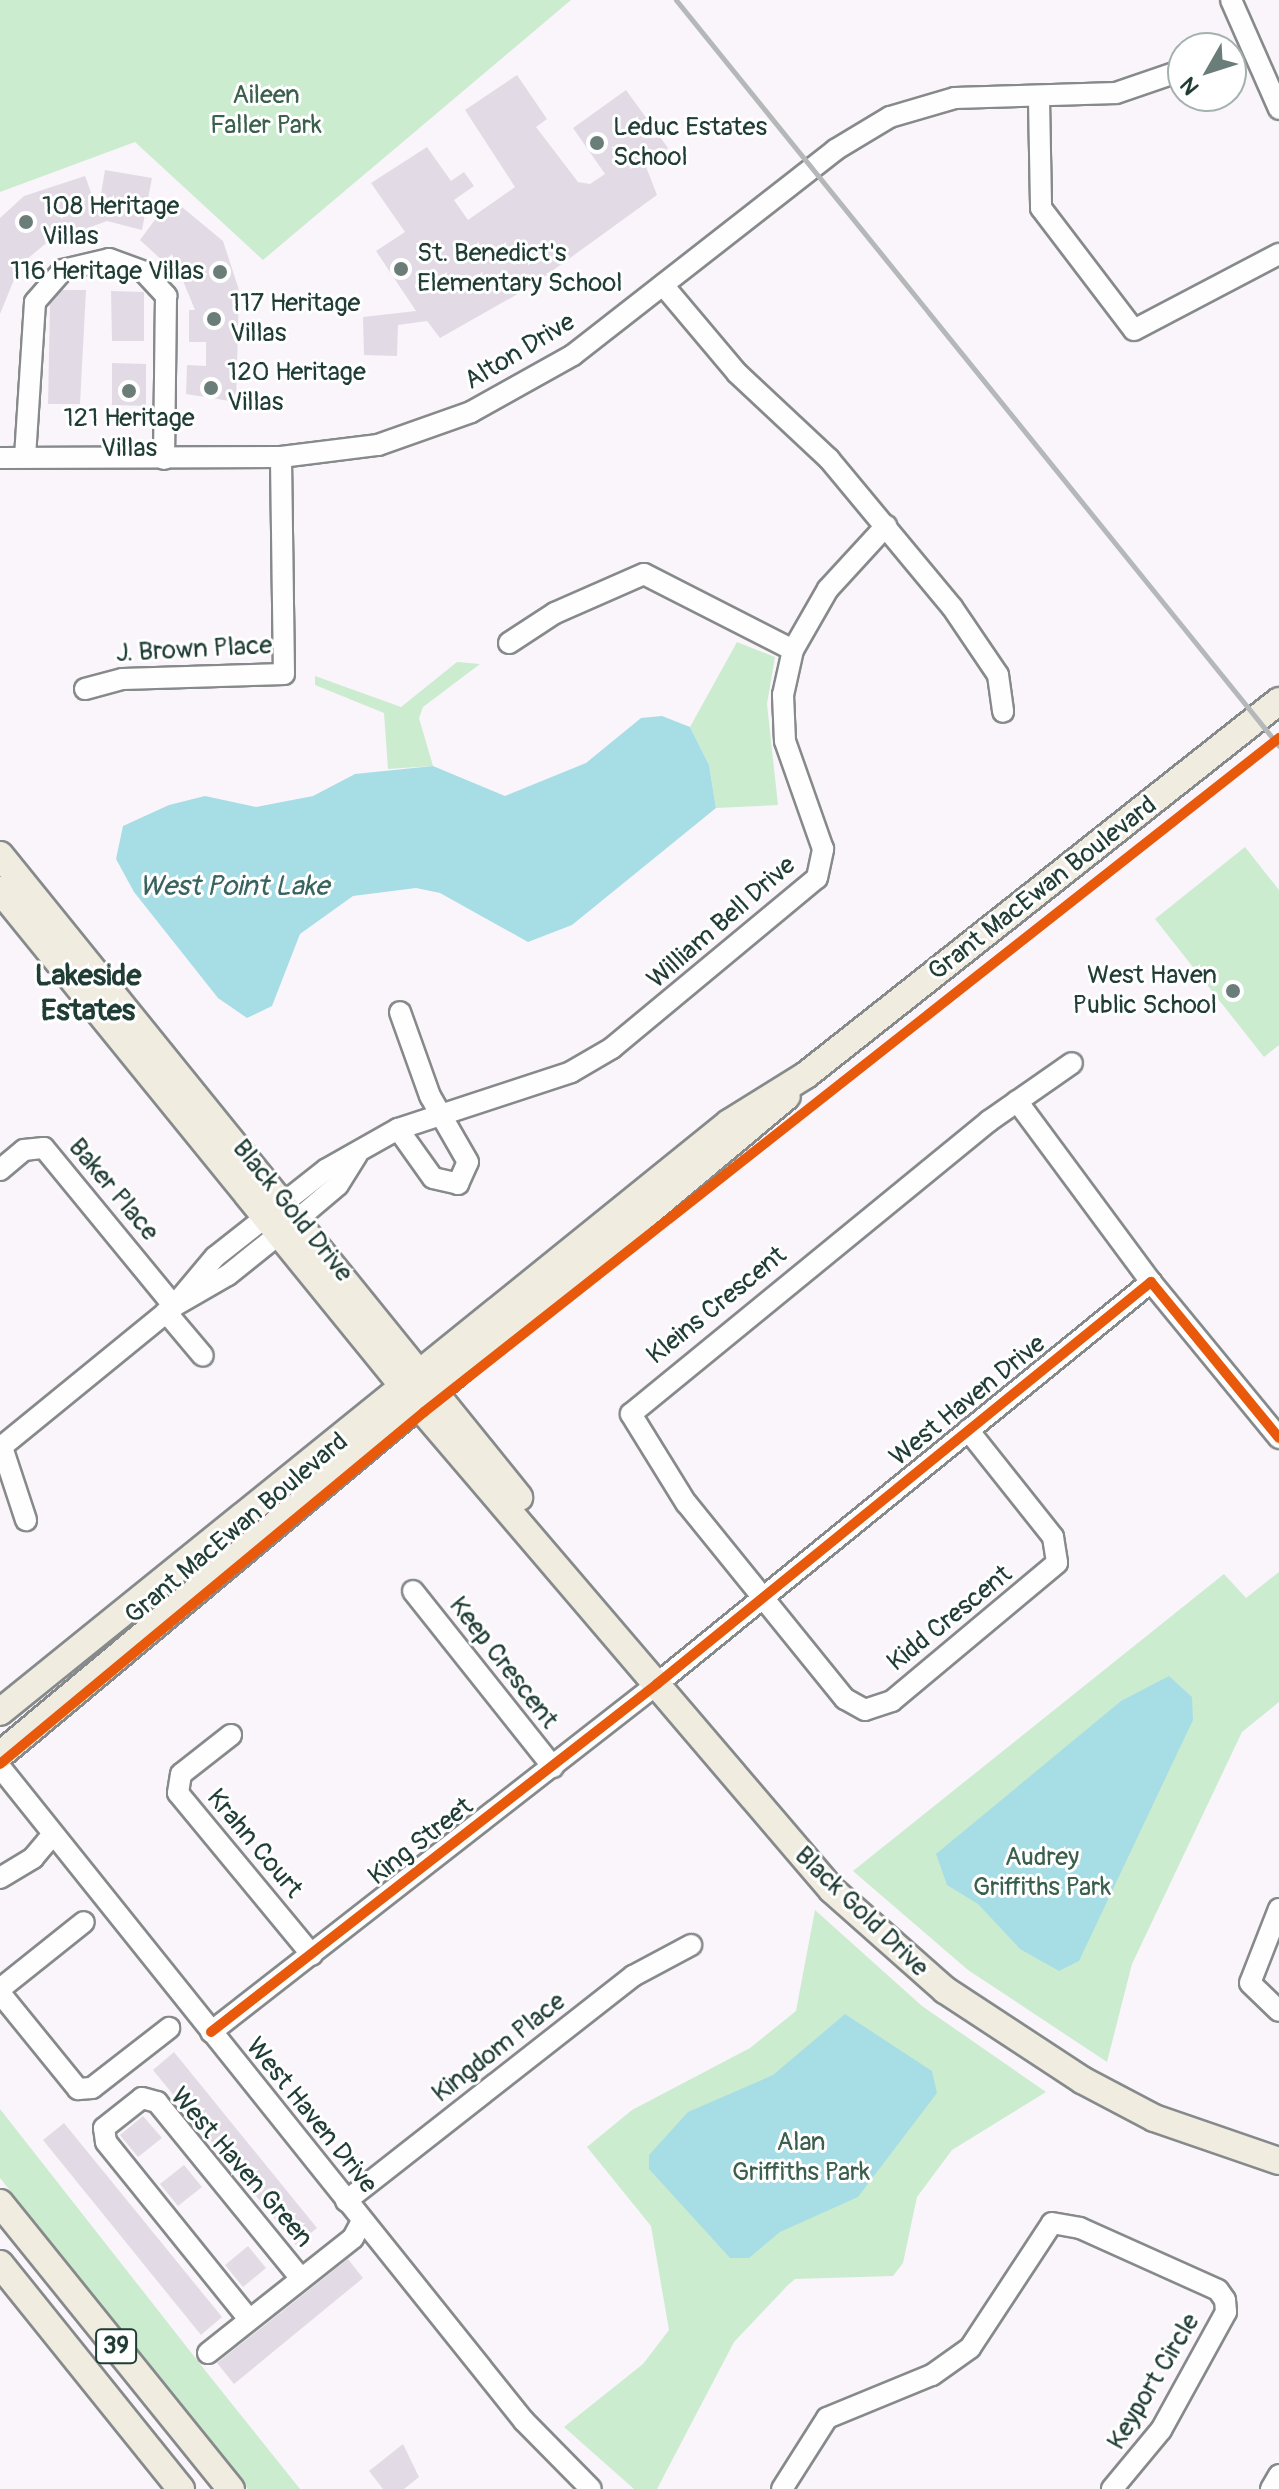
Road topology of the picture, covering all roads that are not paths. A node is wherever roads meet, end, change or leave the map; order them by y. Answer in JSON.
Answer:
{"nodes":[{"id":1,"x":1231,"y":0,"type":"edge"},
{"id":2,"x":1237,"y":32,"type":"edge"},
{"id":3,"x":1247,"y":57,"type":"edge"},
{"id":4,"x":1167,"y":75,"type":"edge"},
{"id":5,"x":1039,"y":100,"type":"junction"},
{"id":6,"x":1279,"y":109,"type":"edge"},
{"id":7,"x":1279,"y":254,"type":"edge"},
{"id":8,"x":663,"y":285,"type":"junction"},
{"id":9,"x":25,"y":457,"type":"junction"},
{"id":10,"x":281,"y":457,"type":"junction"},
{"id":11,"x":0,"y":458,"type":"edge"},
{"id":12,"x":164,"y":459,"type":"junction"},
{"id":13,"x":886,"y":526,"type":"junction"},
{"id":14,"x":509,"y":643,"type":"dead end"},
{"id":15,"x":793,"y":650,"type":"junction"},
{"id":16,"x":85,"y":689,"type":"dead end"},
{"id":17,"x":1279,"y":701,"type":"edge"},
{"id":18,"x":1003,"y":712,"type":"dead end"},
{"id":19,"x":0,"y":855,"type":"edge"},
{"id":20,"x":0,"y":890,"type":"edge"},
{"id":21,"x":400,"y":1012,"type":"dead end"},
{"id":22,"x":1072,"y":1063,"type":"dead end"},
{"id":23,"x":806,"y":1075,"type":"junction"},
{"id":24,"x":1017,"y":1101,"type":"junction"},
{"id":25,"x":440,"y":1113,"type":"junction"},
{"id":26,"x":398,"y":1129,"type":"junction"},
{"id":27,"x":0,"y":1170,"type":"edge"},
{"id":28,"x":282,"y":1216,"type":"junction"},
{"id":29,"x":1151,"y":1282,"type":"junction"},
{"id":30,"x":170,"y":1309,"type":"junction"},
{"id":31,"x":203,"y":1356,"type":"dead end"},
{"id":32,"x":410,"y":1376,"type":"junction"},
{"id":33,"x":428,"y":1400,"type":"junction"},
{"id":34,"x":968,"y":1430,"type":"junction"},
{"id":35,"x":1279,"y":1438,"type":"edge"},
{"id":36,"x":1,"y":1448,"type":"edge"},
{"id":37,"x":26,"y":1520,"type":"dead end"},
{"id":38,"x":413,"y":1591,"type":"dead end"},
{"id":39,"x":762,"y":1596,"type":"junction"},
{"id":40,"x":657,"y":1684,"type":"junction"},
{"id":41,"x":0,"y":1712,"type":"edge"},
{"id":42,"x":231,"y":1735,"type":"dead end"},
{"id":43,"x":0,"y":1755,"type":"edge"},
{"id":44,"x":0,"y":1767,"type":"edge"},
{"id":45,"x":553,"y":1767,"type":"junction"},
{"id":46,"x":53,"y":1834,"type":"junction"},
{"id":47,"x":8,"y":1871,"type":"edge"},
{"id":48,"x":1279,"y":1909,"type":"edge"},
{"id":49,"x":84,"y":1922,"type":"dead end"},
{"id":50,"x":691,"y":1945,"type":"dead end"},
{"id":51,"x":312,"y":1955,"type":"junction"},
{"id":52,"x":0,"y":1991,"type":"edge"},
{"id":53,"x":1279,"y":2011,"type":"edge"},
{"id":54,"x":169,"y":2028,"type":"dead end"},
{"id":55,"x":211,"y":2032,"type":"junction"},
{"id":56,"x":1279,"y":2161,"type":"edge"},
{"id":57,"x":346,"y":2201,"type":"junction"},
{"id":58,"x":0,"y":2203,"type":"edge"},
{"id":59,"x":362,"y":2221,"type":"junction"},
{"id":60,"x":0,"y":2264,"type":"edge"},
{"id":61,"x":299,"y":2276,"type":"junction"},
{"id":62,"x":248,"y":2318,"type":"junction"},
{"id":63,"x":208,"y":2353,"type":"dead end"},
{"id":64,"x":1279,"y":2475,"type":"edge"},
{"id":65,"x":789,"y":2487,"type":"edge"},
{"id":66,"x":181,"y":2489,"type":"edge"},
{"id":67,"x":231,"y":2489,"type":"edge"},
{"id":68,"x":591,"y":2489,"type":"edge"},
{"id":69,"x":1112,"y":2489,"type":"edge"},
{"id":70,"x":1271,"y":2489,"type":"edge"}],
"edges":[{"from":1,"to":2,"type":"street"},
{"from":3,"to":6,"type":"street"},
{"from":4,"to":5,"type":"street","name":"Alton Drive"},
{"from":5,"to":7,"type":"street"},
{"from":5,"to":8,"type":"street","name":"Alton Drive"},
{"from":8,"to":10,"type":"street","name":"Alton Drive"},
{"from":8,"to":13,"type":"street"},
{"from":9,"to":11,"type":"street","name":"Alton Drive"},
{"from":9,"to":12,"type":"street","name":"Alton Drive"},
{"from":9,"to":12,"type":"street"},
{"from":10,"to":12,"type":"street","name":"Alton Drive"},
{"from":10,"to":16,"type":"street","name":"J. Brown Place"},
{"from":13,"to":15,"type":"street","name":"William Bell Drive"},
{"from":13,"to":18,"type":"street"},
{"from":14,"to":15,"type":"street"},
{"from":15,"to":25,"type":"street","name":"William Bell Drive"},
{"from":17,"to":23,"type":"main road","name":"Grant MacEwan Boulevard"},
{"from":19,"to":28,"type":"main road","name":"Black Gold Drive"},
{"from":20,"to":28,"type":"main road","name":"Black Gold Drive"},
{"from":21,"to":25,"type":"street"},
{"from":22,"to":24,"type":"street","name":"Kleins Crescent"},
{"from":23,"to":32,"type":"main road","name":"Grant MacEwan Boulevard"},
{"from":23,"to":33,"type":"main road","name":"Grant MacEwan Boulevard"},
{"from":24,"to":29,"type":"street"},
{"from":24,"to":39,"type":"street","name":"Kleins Crescent"},
{"from":25,"to":26,"type":"street","name":"William Bell Drive"},
{"from":25,"to":26,"type":"street"},
{"from":26,"to":28,"type":"street","name":"William Bell Drive"},
{"from":27,"to":30,"type":"street","name":"Baker Place"},
{"from":28,"to":30,"type":"street","name":"William Bell Drive"},
{"from":28,"to":32,"type":"main road","name":"Black Gold Drive"},
{"from":29,"to":34,"type":"street","name":"West Haven Drive"},
{"from":29,"to":35,"type":"street"},
{"from":30,"to":31,"type":"street"},
{"from":30,"to":36,"type":"street","name":"William Bell Drive"},
{"from":32,"to":33,"type":"main road","name":"Black Gold Drive"},
{"from":32,"to":41,"type":"main road","name":"Grant MacEwan Boulevard"},
{"from":33,"to":40,"type":"main road","name":"Black Gold Drive"},
{"from":33,"to":43,"type":"main road","name":"Grant MacEwan Boulevard"},
{"from":34,"to":39,"type":"street","name":"West Haven Drive"},
{"from":34,"to":39,"type":"street","name":"Kidd Crescent"},
{"from":36,"to":37,"type":"street","name":"William Bell Drive"},
{"from":38,"to":45,"type":"street","name":"Keep Crescent"},
{"from":39,"to":40,"type":"street","name":"West Haven Drive"},
{"from":40,"to":45,"type":"street","name":"King Street"},
{"from":40,"to":56,"type":"main road","name":"Black Gold Drive"},
{"from":42,"to":51,"type":"street","name":"Krahn Court"},
{"from":44,"to":46,"type":"street","name":"West Haven Drive"},
{"from":45,"to":51,"type":"street","name":"King Street"},
{"from":46,"to":47,"type":"street"},
{"from":46,"to":55,"type":"street","name":"West Haven Drive"},
{"from":48,"to":53,"type":"street"},
{"from":49,"to":52,"type":"street"},
{"from":50,"to":57,"type":"street","name":"Kingdom Place"},
{"from":51,"to":55,"type":"street","name":"King Street"},
{"from":52,"to":54,"type":"street"},
{"from":55,"to":57,"type":"street","name":"West Haven Drive"},
{"from":57,"to":59,"type":"street","name":"West Haven Drive"},
{"from":58,"to":67,"type":"main road","number":"39"},
{"from":59,"to":61,"type":"street","name":"West Haven Green"},
{"from":59,"to":68,"type":"street","name":"West Haven Drive"},
{"from":60,"to":66,"type":"main road","number":"39"},
{"from":61,"to":62,"type":"street","name":"West Haven Green"},
{"from":61,"to":62,"type":"street","name":"West Haven Green"},
{"from":62,"to":63,"type":"street","name":"West Haven Green"},
{"from":64,"to":70,"type":"street"},
{"from":65,"to":69,"type":"street","name":"Keyport Circle"}]}
